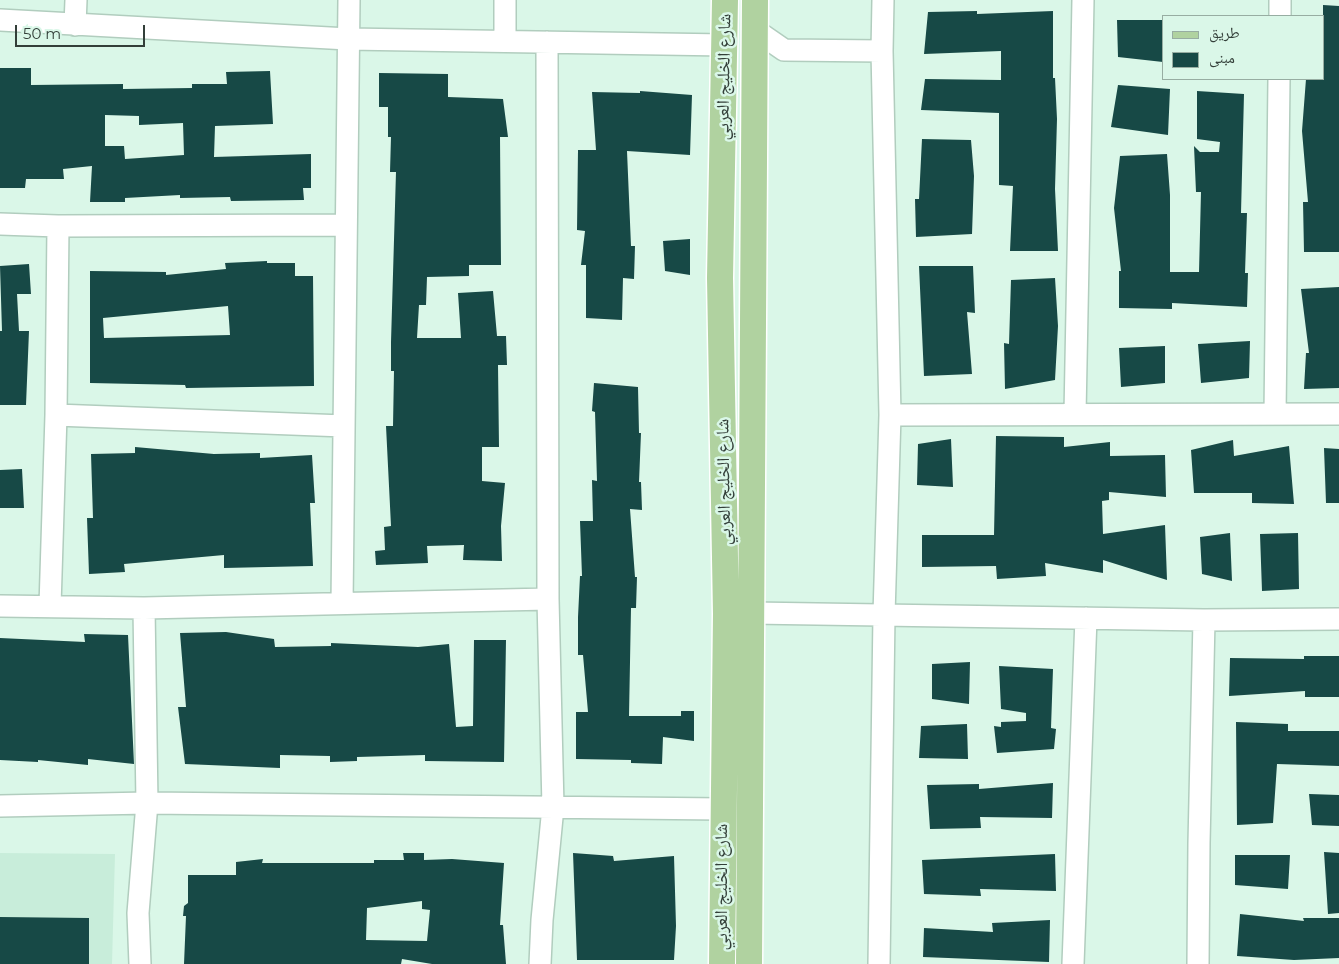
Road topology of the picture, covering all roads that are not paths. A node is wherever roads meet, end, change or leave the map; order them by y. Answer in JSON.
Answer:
{"nodes":[{"id":1,"x":76,"y":0,"type":"edge"},
{"id":2,"x":349,"y":0,"type":"edge"},
{"id":3,"x":505,"y":0,"type":"edge"},
{"id":4,"x":725,"y":0,"type":"edge"},
{"id":5,"x":755,"y":0,"type":"edge"},
{"id":6,"x":883,"y":0,"type":"edge"},
{"id":7,"x":1083,"y":0,"type":"edge"},
{"id":8,"x":1280,"y":0,"type":"edge"},
{"id":9,"x":1280,"y":15,"type":"edge"},
{"id":10,"x":0,"y":20,"type":"edge"},
{"id":11,"x":75,"y":24,"type":"junction"},
{"id":12,"x":755,"y":30,"type":"junction"},
{"id":13,"x":348,"y":39,"type":"junction"},
{"id":14,"x":505,"y":41,"type":"junction"},
{"id":15,"x":547,"y":42,"type":"junction"},
{"id":16,"x":725,"y":45,"type":"junction"},
{"id":17,"x":784,"y":50,"type":"junction"},
{"id":18,"x":882,"y":51,"type":"junction"},
{"id":19,"x":755,"y":74,"type":"junction"},
{"id":20,"x":1279,"y":80,"type":"edge"},
{"id":21,"x":0,"y":224,"type":"edge"},
{"id":22,"x":346,"y":225,"type":"junction"},
{"id":23,"x":58,"y":226,"type":"junction"},
{"id":24,"x":720,"y":278,"type":"junction"},
{"id":25,"x":753,"y":281,"type":"junction"},
{"id":26,"x":1075,"y":414,"type":"junction"},
{"id":27,"x":1275,"y":414,"type":"junction"},
{"id":28,"x":1339,"y":414,"type":"edge"},
{"id":29,"x":56,"y":415,"type":"junction"},
{"id":30,"x":890,"y":415,"type":"junction"},
{"id":31,"x":344,"y":426,"type":"junction"},
{"id":32,"x":548,"y":599,"type":"junction"},
{"id":33,"x":342,"y":603,"type":"junction"},
{"id":34,"x":0,"y":606,"type":"edge"},
{"id":35,"x":50,"y":606,"type":"junction"},
{"id":36,"x":144,"y":608,"type":"junction"},
{"id":37,"x":752,"y":612,"type":"junction"},
{"id":38,"x":884,"y":615,"type":"junction"},
{"id":39,"x":1086,"y":618,"type":"junction"},
{"id":40,"x":1339,"y":619,"type":"edge"},
{"id":41,"x":1204,"y":620,"type":"junction"},
{"id":42,"x":148,"y":803,"type":"junction"},
{"id":43,"x":0,"y":806,"type":"edge"},
{"id":44,"x":553,"y":807,"type":"junction"},
{"id":45,"x":722,"y":809,"type":"junction"},
{"id":46,"x":140,"y":964,"type":"edge"},
{"id":47,"x":540,"y":964,"type":"edge"},
{"id":48,"x":722,"y":964,"type":"edge"},
{"id":49,"x":749,"y":964,"type":"edge"},
{"id":50,"x":879,"y":964,"type":"edge"},
{"id":51,"x":1073,"y":964,"type":"edge"},
{"id":52,"x":1198,"y":964,"type":"edge"}],
"edges":[{"from":1,"to":11,"type":"street"},
{"from":2,"to":13,"type":"street"},
{"from":3,"to":14,"type":"street"},
{"from":4,"to":16,"type":"main road","name":"شارع الخليج العربي"},
{"from":5,"to":12,"type":"main road","name":"شارع الخليج العربي"},
{"from":6,"to":18,"type":"street"},
{"from":7,"to":26,"type":"street"},
{"from":8,"to":9,"type":"street"},
{"from":10,"to":11,"type":"street"},
{"from":11,"to":13,"type":"street"},
{"from":12,"to":17,"type":"street"},
{"from":12,"to":19,"type":"main road","name":"شارع الخليج العربي"},
{"from":13,"to":14,"type":"street"},
{"from":13,"to":22,"type":"street"},
{"from":14,"to":15,"type":"street"},
{"from":15,"to":16,"type":"street"},
{"from":15,"to":32,"type":"street"},
{"from":16,"to":24,"type":"main road","name":"شارع الخليج العربي"},
{"from":17,"to":18,"type":"street"},
{"from":17,"to":19,"type":"street"},
{"from":18,"to":30,"type":"street"},
{"from":19,"to":25,"type":"main road","name":"شارع الخليج العربي"},
{"from":20,"to":27,"type":"street"},
{"from":21,"to":23,"type":"street"},
{"from":22,"to":23,"type":"street"},
{"from":22,"to":31,"type":"street"},
{"from":23,"to":29,"type":"street"},
{"from":24,"to":25,"type":"main road"},
{"from":24,"to":45,"type":"main road","name":"شارع الخليج العربي"},
{"from":25,"to":37,"type":"main road","name":"شارع الخليج العربي"},
{"from":26,"to":27,"type":"street"},
{"from":26,"to":30,"type":"street"},
{"from":27,"to":28,"type":"street"},
{"from":29,"to":31,"type":"street"},
{"from":29,"to":35,"type":"street"},
{"from":30,"to":38,"type":"street"},
{"from":31,"to":33,"type":"street"},
{"from":32,"to":33,"type":"street"},
{"from":32,"to":44,"type":"street"},
{"from":33,"to":36,"type":"street"},
{"from":34,"to":35,"type":"street"},
{"from":35,"to":36,"type":"street"},
{"from":36,"to":42,"type":"street"},
{"from":37,"to":38,"type":"street"},
{"from":37,"to":49,"type":"main road","name":"شارع الخليج العربي"},
{"from":38,"to":39,"type":"street"},
{"from":38,"to":50,"type":"street"},
{"from":39,"to":41,"type":"street"},
{"from":39,"to":51,"type":"street"},
{"from":40,"to":41,"type":"street"},
{"from":41,"to":52,"type":"street"},
{"from":42,"to":43,"type":"street"},
{"from":42,"to":44,"type":"street"},
{"from":42,"to":46,"type":"street"},
{"from":44,"to":45,"type":"street"},
{"from":44,"to":47,"type":"street"},
{"from":45,"to":48,"type":"main road","name":"شارع الخليج العربي"}]}
